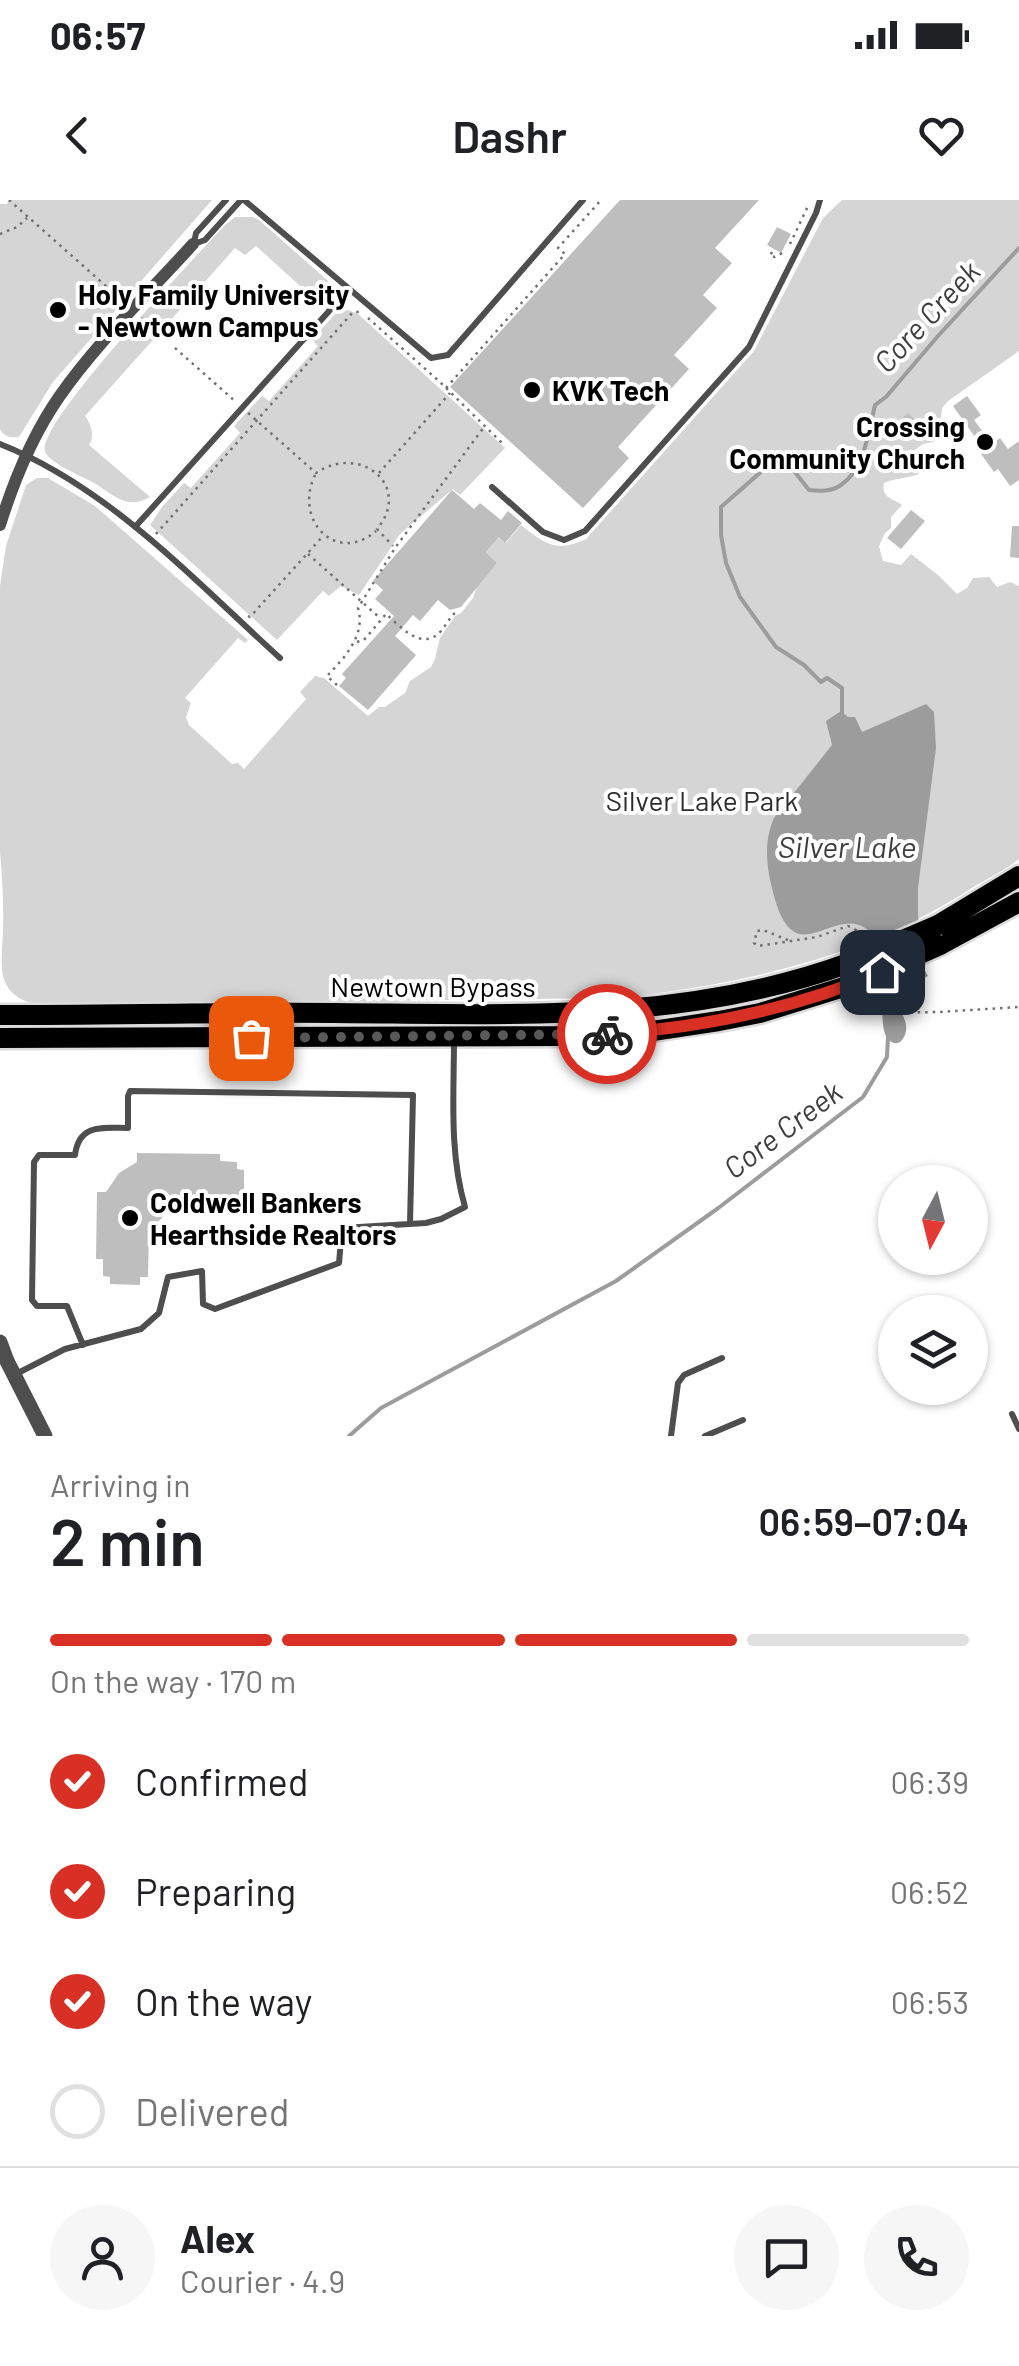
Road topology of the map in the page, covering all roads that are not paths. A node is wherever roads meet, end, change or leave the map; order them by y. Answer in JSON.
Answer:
{"nodes":[{"id":1,"x":226,"y":200,"type":"edge"},
{"id":2,"x":242,"y":200,"type":"edge"},
{"id":3,"x":583,"y":200,"type":"edge"},
{"id":4,"x":820,"y":200,"type":"edge"},
{"id":5,"x":193,"y":244,"type":"junction"},
{"id":6,"x":349,"y":289,"type":"junction"},
{"id":7,"x":0,"y":444,"type":"edge"},
{"id":8,"x":26,"y":454,"type":"junction"},
{"id":9,"x":492,"y":487,"type":"dead end"},
{"id":10,"x":0,"y":525,"type":"edge"},
{"id":11,"x":135,"y":527,"type":"junction"},
{"id":12,"x":280,"y":658,"type":"dead end"},
{"id":13,"x":1019,"y":876,"type":"edge"},
{"id":14,"x":1019,"y":902,"type":"edge"},
{"id":15,"x":939,"y":935,"type":"junction"},
{"id":16,"x":0,"y":1015,"type":"edge"},
{"id":17,"x":454,"y":1036,"type":"junction"},
{"id":18,"x":0,"y":1038,"type":"edge"},
{"id":19,"x":410,"y":1224,"type":"junction"},
{"id":20,"x":0,"y":1342,"type":"edge"},
{"id":21,"x":83,"y":1344,"type":"junction"},
{"id":22,"x":722,"y":1358,"type":"dead end"},
{"id":23,"x":14,"y":1376,"type":"junction"},
{"id":24,"x":1012,"y":1414,"type":"dead end"},
{"id":25,"x":743,"y":1420,"type":"dead end"},
{"id":26,"x":1019,"y":1429,"type":"edge"},
{"id":27,"x":45,"y":1436,"type":"edge"},
{"id":28,"x":671,"y":1436,"type":"edge"},
{"id":29,"x":706,"y":1436,"type":"edge"}],
"edges":[{"from":1,"to":5,"type":"lane"},
{"from":2,"to":5,"type":"lane"},
{"from":2,"to":6,"type":"lane"},
{"from":3,"to":6,"type":"lane"},
{"from":4,"to":9,"type":"lane"},
{"from":5,"to":8,"type":"street"},
{"from":6,"to":11,"type":"lane"},
{"from":7,"to":8,"type":"lane"},
{"from":8,"to":10,"type":"street"},
{"from":8,"to":11,"type":"lane"},
{"from":11,"to":12,"type":"lane"},
{"from":13,"to":15,"type":"highway","name":"Newtown Bypass"},
{"from":14,"to":15,"type":"highway","name":"Newtown Bypass"},
{"from":15,"to":16,"type":"highway","name":"Newtown Bypass","bridge":true},
{"from":15,"to":17,"type":"highway","name":"Newtown Bypass","bridge":true},
{"from":17,"to":18,"type":"highway","name":"Newtown Bypass"},
{"from":17,"to":19,"type":"lane"},
{"from":19,"to":21,"type":"lane"},
{"from":19,"to":21,"type":"lane"},
{"from":20,"to":23,"type":"street"},
{"from":21,"to":23,"type":"lane"},
{"from":22,"to":28,"type":"lane"},
{"from":23,"to":27,"type":"street"},
{"from":24,"to":26,"type":"lane"},
{"from":25,"to":29,"type":"lane"}]}
